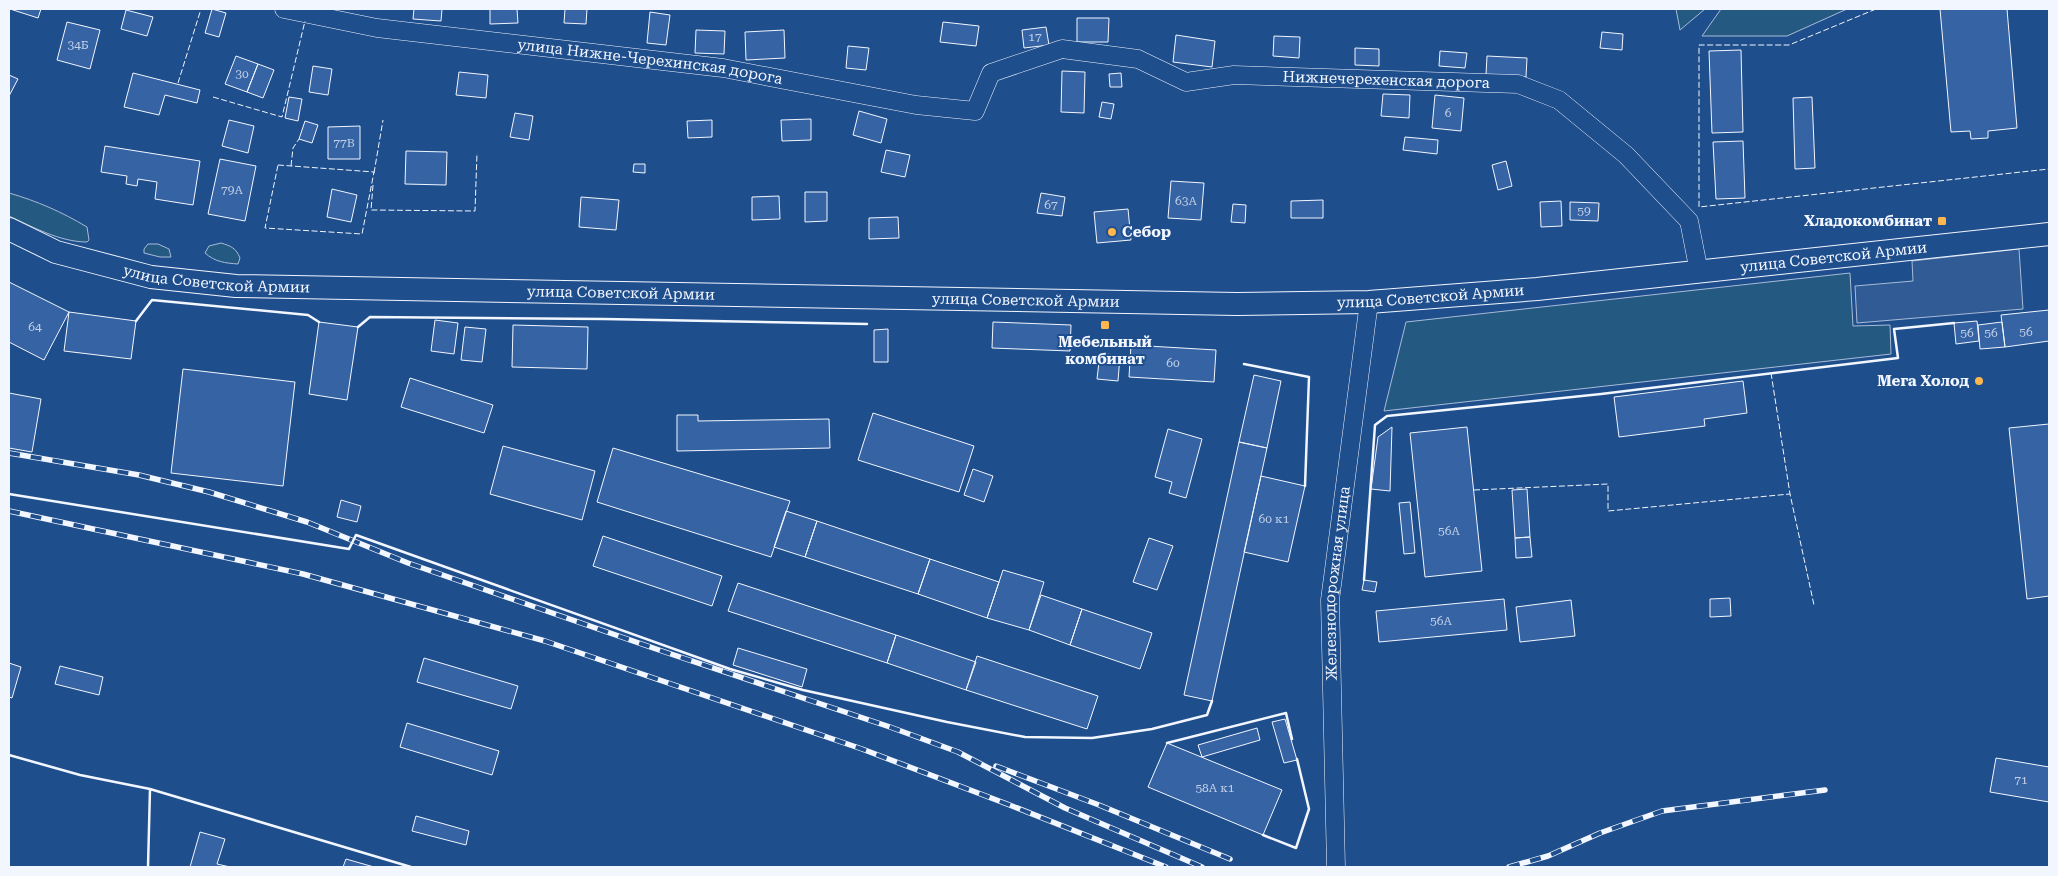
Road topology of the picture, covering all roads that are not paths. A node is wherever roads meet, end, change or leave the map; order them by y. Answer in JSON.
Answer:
{"nodes":[{"id":1,"x":284,"y":9,"type":"edge"},
{"id":2,"x":991,"y":73,"type":"joint"},
{"id":3,"x":9,"y":229,"type":"edge"},
{"id":4,"x":2049,"y":234,"type":"edge"},
{"id":5,"x":1699,"y":272,"type":"junction"},
{"id":6,"x":1369,"y":302,"type":"junction"},
{"id":7,"x":1336,"y":867,"type":"edge"}],
"edges":[{"from":1,"to":2,"type":"street","name":"улица Нижне-Черехинская дорога"},
{"from":2,"to":5,"type":"street","name":"Нижнечерехенская дорога"},
{"from":3,"to":6,"type":"main road","name":"улица Советской Армии"},
{"from":4,"to":5,"type":"main road","name":"улица Советской Армии"},
{"from":5,"to":6,"type":"main road","name":"улица Советской Армии"},
{"from":6,"to":7,"type":"street","name":"Железнодорожная улица"}]}
